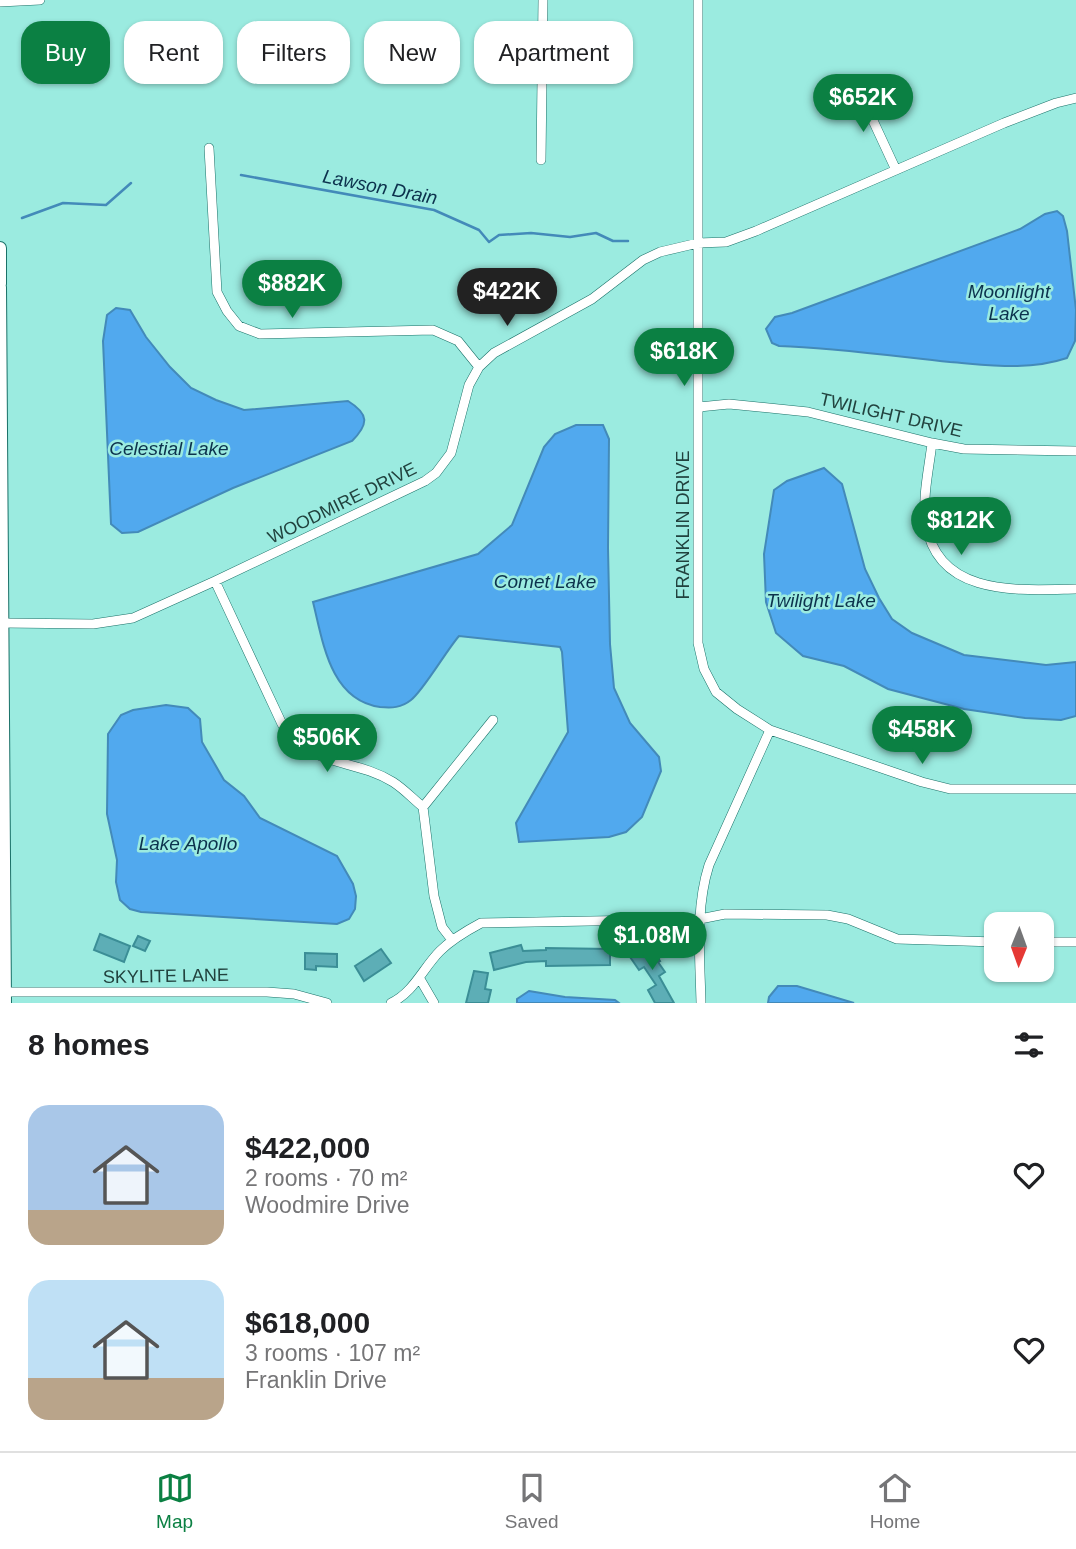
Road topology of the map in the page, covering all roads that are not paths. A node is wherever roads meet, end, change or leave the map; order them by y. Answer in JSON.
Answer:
{"nodes":[{"id":1,"x":40,"y":0,"type":"edge"},
{"id":2,"x":543,"y":0,"type":"edge"},
{"id":3,"x":698,"y":0,"type":"edge"},
{"id":4,"x":0,"y":2,"type":"edge"},
{"id":5,"x":856,"y":84,"type":"dead end"},
{"id":6,"x":1076,"y":98,"type":"edge"},
{"id":7,"x":209,"y":148,"type":"dead end"},
{"id":8,"x":541,"y":160,"type":"dead end"},
{"id":9,"x":896,"y":170,"type":"junction"},
{"id":10,"x":698,"y":243,"type":"junction"},
{"id":11,"x":0,"y":248,"type":"edge"},
{"id":12,"x":0,"y":285,"type":"edge"},
{"id":13,"x":479,"y":367,"type":"junction"},
{"id":14,"x":699,"y":407,"type":"junction"},
{"id":15,"x":932,"y":443,"type":"junction"},
{"id":16,"x":1076,"y":451,"type":"edge"},
{"id":17,"x":1,"y":514,"type":"edge"},
{"id":18,"x":215,"y":582,"type":"junction"},
{"id":19,"x":1076,"y":589,"type":"edge"},
{"id":20,"x":2,"y":623,"type":"edge"},
{"id":21,"x":493,"y":720,"type":"dead end"},
{"id":22,"x":770,"y":730,"type":"junction"},
{"id":23,"x":1076,"y":789,"type":"edge"},
{"id":24,"x":423,"y":807,"type":"junction"},
{"id":25,"x":700,"y":919,"type":"junction"},
{"id":26,"x":452,"y":940,"type":"junction"},
{"id":27,"x":984,"y":942,"type":"edge"},
{"id":28,"x":1054,"y":942,"type":"edge"},
{"id":29,"x":1076,"y":942,"type":"edge"},
{"id":30,"x":419,"y":979,"type":"junction"},
{"id":31,"x":3,"y":996,"type":"edge"},
{"id":32,"x":327,"y":1003,"type":"edge"},
{"id":33,"x":391,"y":1003,"type":"edge"},
{"id":34,"x":434,"y":1003,"type":"edge"},
{"id":35,"x":701,"y":1003,"type":"edge"}],
"edges":[{"from":1,"to":4,"type":"street"},
{"from":2,"to":8,"type":"street"},
{"from":3,"to":10,"type":"street","name":"FRANKLIN DRIVE"},
{"from":5,"to":9,"type":"street"},
{"from":6,"to":9,"type":"street","name":"WOODMIRE DRIVE"},
{"from":7,"to":13,"type":"street"},
{"from":9,"to":10,"type":"street","name":"WOODMIRE DRIVE"},
{"from":10,"to":13,"type":"street","name":"WOODMIRE DRIVE"},
{"from":10,"to":14,"type":"street","name":"FRANKLIN DRIVE"},
{"from":11,"to":12,"type":"street"},
{"from":12,"to":17,"type":"street"},
{"from":13,"to":18,"type":"street","name":"WOODMIRE DRIVE"},
{"from":14,"to":15,"type":"street","name":"TWILIGHT DRIVE"},
{"from":14,"to":22,"type":"street","name":"FRANKLIN DRIVE"},
{"from":15,"to":16,"type":"street","name":"TWILIGHT DRIVE"},
{"from":15,"to":19,"type":"street"},
{"from":17,"to":20,"type":"street"},
{"from":18,"to":20,"type":"street","name":"WOODMIRE DRIVE"},
{"from":18,"to":24,"type":"street"},
{"from":20,"to":31,"type":"street"},
{"from":21,"to":24,"type":"street"},
{"from":22,"to":23,"type":"street","name":"FRANKLIN DRIVE"},
{"from":22,"to":25,"type":"street"},
{"from":24,"to":26,"type":"street"},
{"from":25,"to":26,"type":"street"},
{"from":25,"to":27,"type":"street"},
{"from":25,"to":35,"type":"street"},
{"from":26,"to":30,"type":"street"},
{"from":28,"to":29,"type":"street"},
{"from":30,"to":33,"type":"street"},
{"from":30,"to":34,"type":"street"},
{"from":31,"to":32,"type":"street","name":"SKYLITE LANE"}]}
